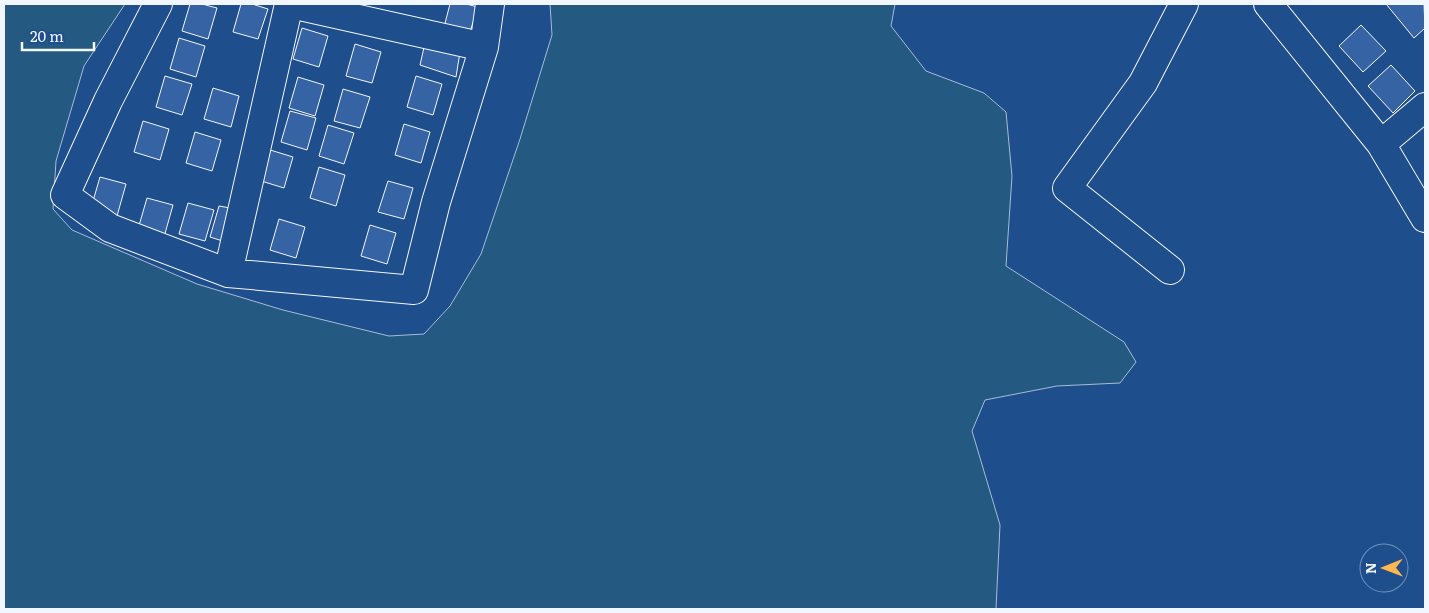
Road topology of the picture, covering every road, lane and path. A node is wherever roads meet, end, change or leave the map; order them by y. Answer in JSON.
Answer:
{"nodes":[{"id":1,"x":158,"y":4,"type":"edge"},
{"id":2,"x":290,"y":4,"type":"edge"},
{"id":3,"x":490,"y":4,"type":"edge"},
{"id":4,"x":1184,"y":4,"type":"edge"},
{"id":5,"x":1268,"y":4,"type":"edge"},
{"id":6,"x":484,"y":47,"type":"junction"},
{"id":7,"x":1425,"y":107,"type":"edge"},
{"id":8,"x":1381,"y":144,"type":"junction"},
{"id":9,"x":1425,"y":218,"type":"edge"},
{"id":10,"x":1170,"y":270,"type":"dead end"},
{"id":11,"x":228,"y":273,"type":"junction"}],
"edges":[{"from":1,"to":11,"type":"street"},
{"from":2,"to":6,"type":"street"},
{"from":2,"to":11,"type":"street"},
{"from":3,"to":6,"type":"street"},
{"from":4,"to":10,"type":"street"},
{"from":5,"to":8,"type":"street"},
{"from":6,"to":11,"type":"street"},
{"from":7,"to":8,"type":"street"},
{"from":8,"to":9,"type":"street"}]}
